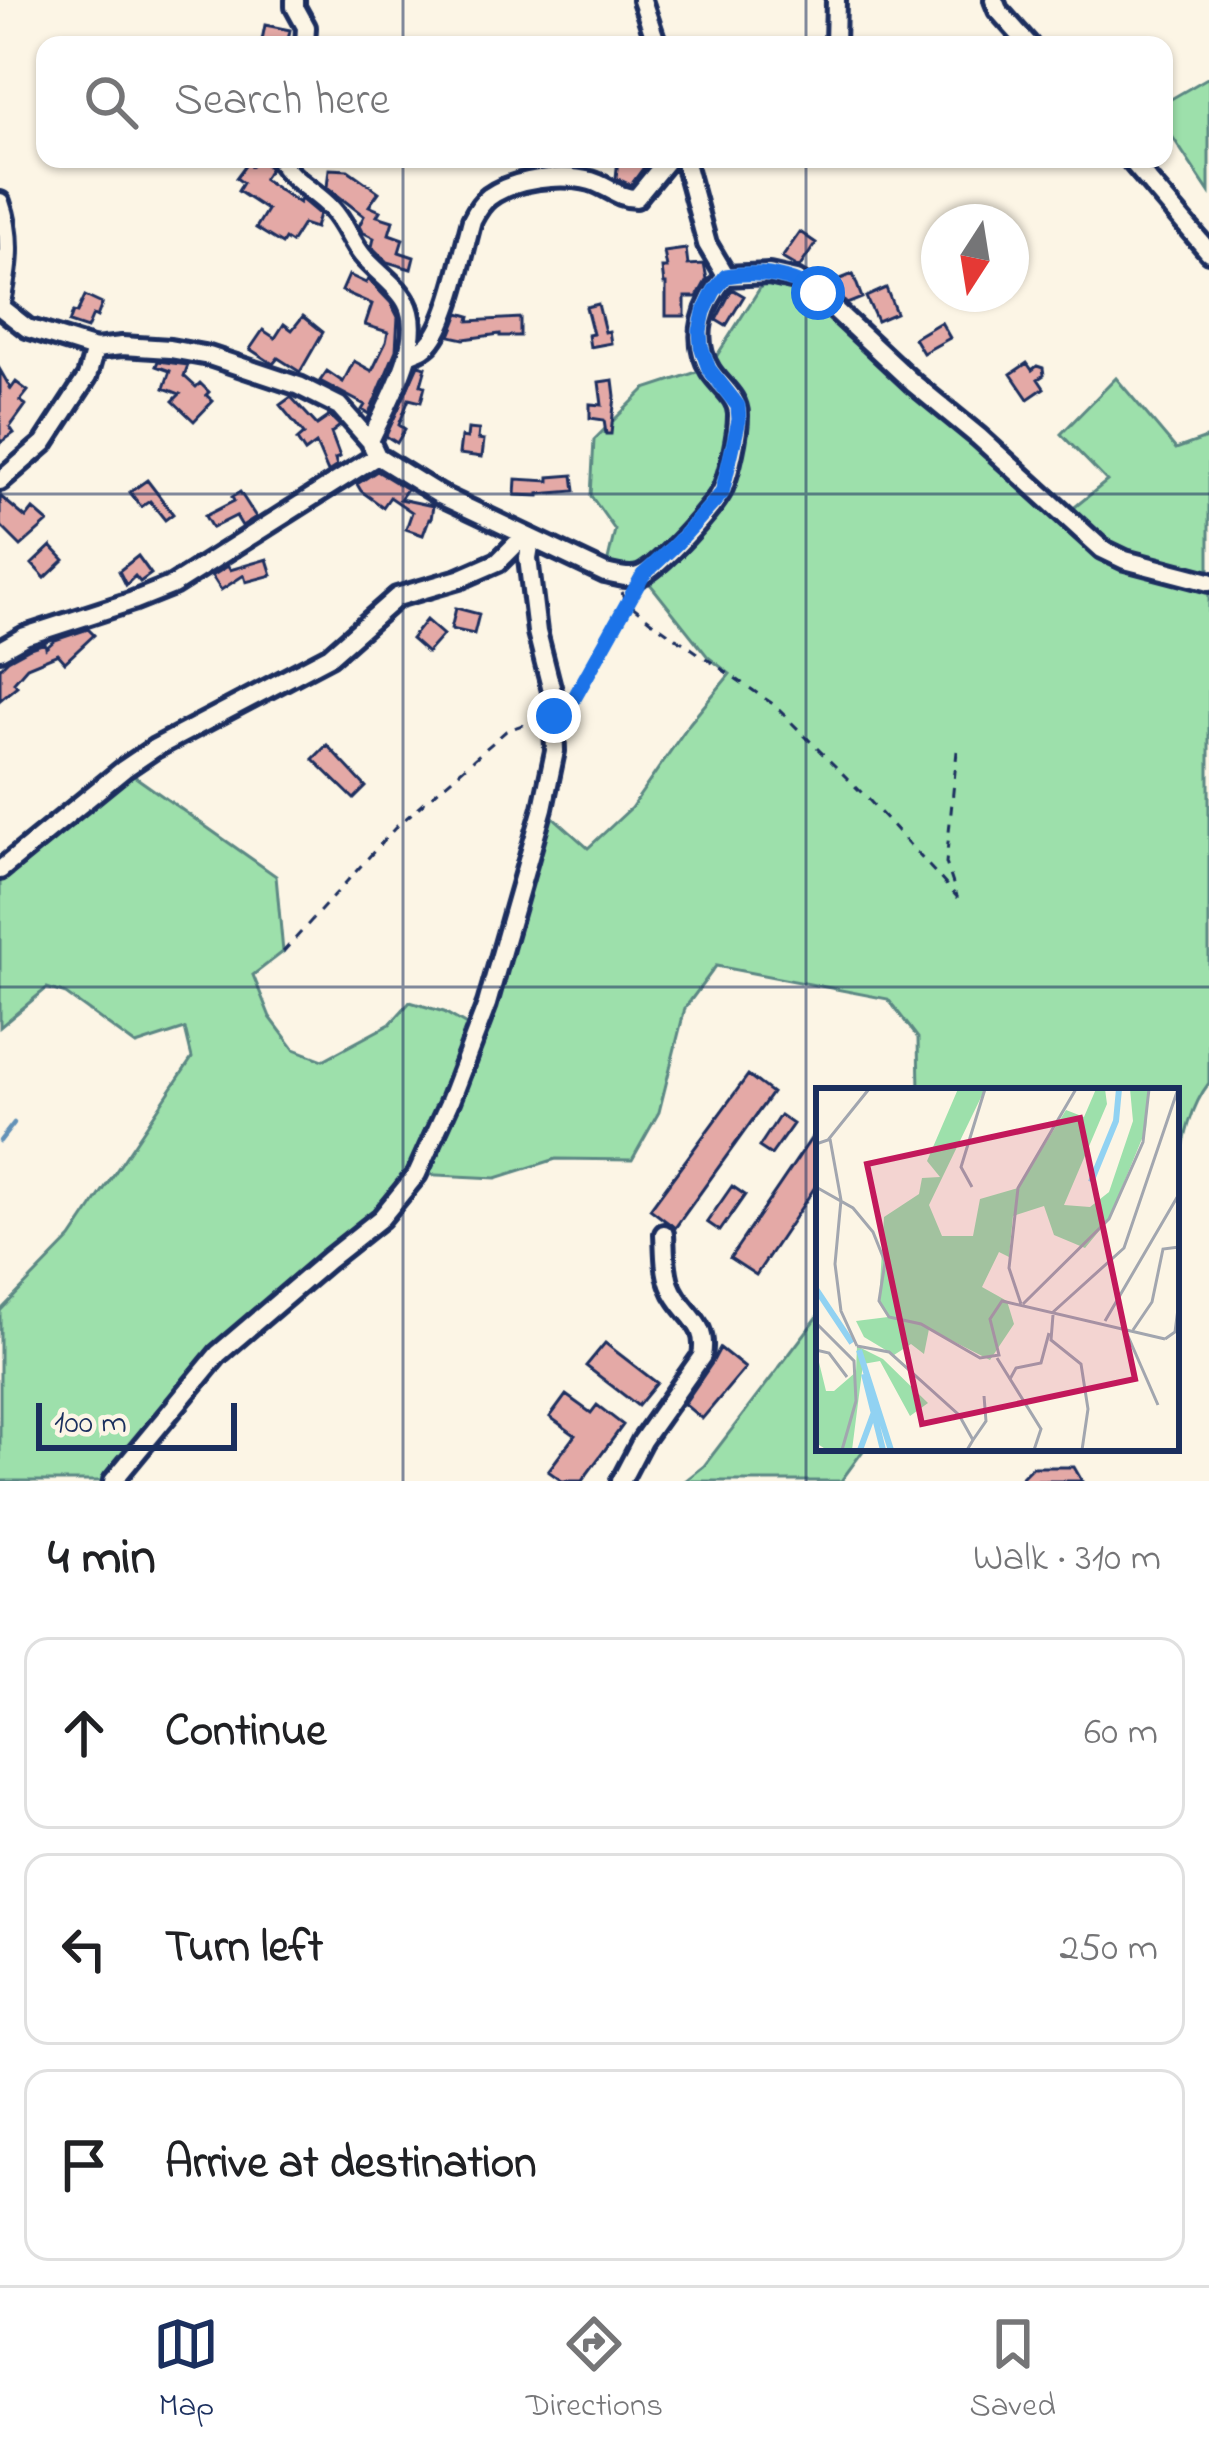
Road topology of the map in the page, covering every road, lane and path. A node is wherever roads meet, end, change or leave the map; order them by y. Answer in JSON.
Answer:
{"nodes":[{"id":1,"x":295,"y":0,"type":"edge"},
{"id":2,"x":642,"y":0,"type":"edge"},
{"id":3,"x":836,"y":0,"type":"edge"},
{"id":4,"x":994,"y":0,"type":"edge"},
{"id":5,"x":306,"y":36,"type":"edge"},
{"id":6,"x":654,"y":36,"type":"edge"},
{"id":7,"x":836,"y":36,"type":"edge"},
{"id":8,"x":1021,"y":36,"type":"edge"},
{"id":9,"x":286,"y":168,"type":"edge"},
{"id":10,"x":661,"y":168,"type":"edge"},
{"id":11,"x":686,"y":168,"type":"edge"},
{"id":12,"x":1138,"y":168,"type":"edge"},
{"id":13,"x":0,"y":202,"type":"edge"},
{"id":14,"x":1209,"y":252,"type":"edge"},
{"id":15,"x":726,"y":276,"type":"junction"},
{"id":16,"x":95,"y":349,"type":"junction"},
{"id":17,"x":407,"y":355,"type":"junction"},
{"id":18,"x":373,"y":448,"type":"junction"},
{"id":19,"x":0,"y":482,"type":"edge"},
{"id":20,"x":528,"y":538,"type":"junction"},
{"id":21,"x":612,"y":574,"type":"junction"},
{"id":22,"x":643,"y":575,"type":"junction"},
{"id":23,"x":1209,"y":582,"type":"edge"},
{"id":24,"x":627,"y":602,"type":"junction"},
{"id":25,"x":0,"y":650,"type":"edge"},
{"id":26,"x":554,"y":716,"type":"junction"},
{"id":27,"x":957,"y":752,"type":"dead end"},
{"id":28,"x":0,"y":870,"type":"edge"},
{"id":29,"x":283,"y":952,"type":"dead end"},
{"id":30,"x":664,"y":1234,"type":"dead end"},
{"id":31,"x":113,"y":1481,"type":"edge"},
{"id":32,"x":621,"y":1481,"type":"edge"}],
"edges":[{"from":1,"to":5,"type":"street"},
{"from":2,"to":6,"type":"street"},
{"from":3,"to":7,"type":"street"},
{"from":4,"to":8,"type":"street"},
{"from":9,"to":17,"type":"street"},
{"from":10,"to":17,"type":"street"},
{"from":11,"to":15,"type":"street"},
{"from":12,"to":14,"type":"street"},
{"from":13,"to":16,"type":"street"},
{"from":15,"to":22,"type":"street"},
{"from":15,"to":23,"type":"street"},
{"from":16,"to":18,"type":"street"},
{"from":16,"to":19,"type":"street"},
{"from":17,"to":18,"type":"street"},
{"from":18,"to":20,"type":"street"},
{"from":18,"to":25,"type":"street"},
{"from":20,"to":21,"type":"street"},
{"from":20,"to":26,"type":"street"},
{"from":20,"to":28,"type":"street"},
{"from":21,"to":22,"type":"street"},
{"from":21,"to":24,"type":"path"},
{"from":22,"to":24,"type":"path"},
{"from":24,"to":26,"type":"path"},
{"from":24,"to":27,"type":"path"},
{"from":26,"to":29,"type":"path"},
{"from":26,"to":31,"type":"street"},
{"from":30,"to":32,"type":"street"}]}
